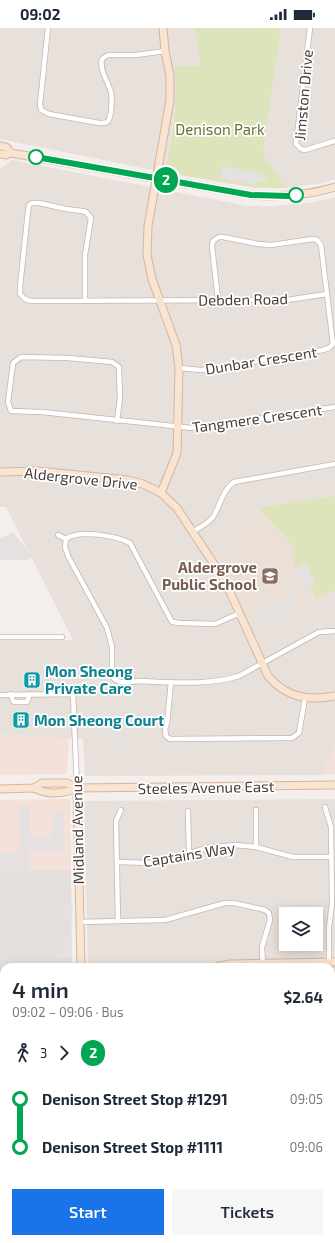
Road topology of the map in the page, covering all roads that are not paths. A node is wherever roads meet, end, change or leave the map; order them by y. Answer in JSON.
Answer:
{"nodes":[{"id":1,"x":48,"y":28,"type":"edge"},
{"id":2,"x":163,"y":28,"type":"edge"},
{"id":3,"x":310,"y":28,"type":"edge"},
{"id":4,"x":165,"y":51,"type":"junction"},
{"id":5,"x":335,"y":141,"type":"edge"},
{"id":6,"x":0,"y":146,"type":"edge"},
{"id":7,"x":11,"y":153,"type":"junction"},
{"id":8,"x":0,"y":154,"type":"edge"},
{"id":9,"x":157,"y":178,"type":"junction"},
{"id":10,"x":335,"y":187,"type":"edge"},
{"id":11,"x":327,"y":294,"type":"junction"},
{"id":12,"x":160,"y":300,"type":"junction"},
{"id":13,"x":218,"y":300,"type":"junction"},
{"id":14,"x":85,"y":301,"type":"junction"},
{"id":15,"x":179,"y":368,"type":"junction"},
{"id":16,"x":335,"y":407,"type":"edge"},
{"id":17,"x":117,"y":421,"type":"junction"},
{"id":18,"x":179,"y":427,"type":"junction"},
{"id":19,"x":335,"y":464,"type":"edge"},
{"id":20,"x":0,"y":472,"type":"edge"},
{"id":21,"x":161,"y":493,"type":"junction"},
{"id":22,"x":192,"y":532,"type":"junction"},
{"id":23,"x":58,"y":535,"type":"dead end"},
{"id":24,"x":66,"y":539,"type":"junction"},
{"id":25,"x":240,"y":613,"type":"junction"},
{"id":26,"x":335,"y":631,"type":"edge"},
{"id":27,"x":62,"y":637,"type":"dead end"},
{"id":28,"x":0,"y":638,"type":"edge"},
{"id":29,"x":262,"y":662,"type":"junction"},
{"id":30,"x":171,"y":682,"type":"junction"},
{"id":31,"x":0,"y":694,"type":"edge"},
{"id":32,"x":11,"y":694,"type":"junction"},
{"id":33,"x":30,"y":694,"type":"junction"},
{"id":34,"x":335,"y":696,"type":"edge"},
{"id":35,"x":305,"y":698,"type":"junction"},
{"id":36,"x":335,"y":785,"type":"edge"},
{"id":37,"x":77,"y":788,"type":"junction"},
{"id":38,"x":0,"y":789,"type":"edge"},
{"id":39,"x":325,"y":807,"type":"dead end"},
{"id":40,"x":121,"y":810,"type":"dead end"},
{"id":41,"x":256,"y":810,"type":"dead end"},
{"id":42,"x":188,"y":811,"type":"dead end"},
{"id":43,"x":256,"y":847,"type":"junction"},
{"id":44,"x":189,"y":852,"type":"junction"},
{"id":45,"x":331,"y":857,"type":"junction"},
{"id":46,"x":118,"y":862,"type":"junction"},
{"id":47,"x":118,"y":920,"type":"junction"},
{"id":48,"x":80,"y":922,"type":"junction"},
{"id":49,"x":332,"y":962,"type":"edge"},
{"id":50,"x":81,"y":963,"type":"edge"},
{"id":51,"x":263,"y":963,"type":"edge"},
{"id":52,"x":309,"y":963,"type":"edge"}],
"edges":[{"from":1,"to":4,"type":"street"},
{"from":2,"to":4,"type":"street"},
{"from":3,"to":5,"type":"street","name":"Jimston Drive"},
{"from":4,"to":9,"type":"street"},
{"from":6,"to":7,"type":"street"},
{"from":7,"to":8,"type":"street"},
{"from":7,"to":9,"type":"street"},
{"from":9,"to":10,"type":"street"},
{"from":9,"to":12,"type":"street"},
{"from":11,"to":13,"type":"street","name":"Debden Road"},
{"from":11,"to":13,"type":"street","name":"Dunbar Crescent"},
{"from":11,"to":15,"type":"street","name":"Dunbar Crescent"},
{"from":12,"to":13,"type":"street","name":"Debden Road"},
{"from":12,"to":14,"type":"street","name":"Debden Road"},
{"from":12,"to":15,"type":"street"},
{"from":14,"to":14,"type":"street","name":"Debden Road"},
{"from":15,"to":18,"type":"street"},
{"from":16,"to":18,"type":"street","name":"Tangmere Crescent"},
{"from":17,"to":17,"type":"street","name":"Tangmere Crescent"},
{"from":17,"to":18,"type":"street","name":"Tangmere Crescent"},
{"from":18,"to":21,"type":"street"},
{"from":19,"to":22,"type":"street"},
{"from":20,"to":21,"type":"street","name":"Aldergrove Drive"},
{"from":21,"to":22,"type":"street","name":"Aldergrove Drive"},
{"from":22,"to":25,"type":"street","name":"Aldergrove Drive"},
{"from":23,"to":24,"type":"street"},
{"from":24,"to":25,"type":"street"},
{"from":24,"to":30,"type":"street"},
{"from":25,"to":29,"type":"street","name":"Aldergrove Drive"},
{"from":26,"to":29,"type":"street"},
{"from":27,"to":28,"type":"street"},
{"from":29,"to":30,"type":"street"},
{"from":29,"to":35,"type":"street","name":"Aldergrove Drive"},
{"from":30,"to":35,"type":"street"},
{"from":31,"to":32,"type":"street"},
{"from":32,"to":33,"type":"street"},
{"from":32,"to":33,"type":"street"},
{"from":33,"to":37,"type":"street","name":"Midland Avenue"},
{"from":34,"to":35,"type":"street","name":"Aldergrove Drive"},
{"from":36,"to":37,"type":"street","name":"Steeles Avenue East"},
{"from":37,"to":38,"type":"street","name":"Steeles Avenue East"},
{"from":37,"to":48,"type":"street","name":"Midland Avenue"},
{"from":39,"to":45,"type":"street"},
{"from":40,"to":46,"type":"street"},
{"from":41,"to":43,"type":"street"},
{"from":42,"to":44,"type":"street"},
{"from":43,"to":44,"type":"street","name":"Captains Way"},
{"from":43,"to":45,"type":"street","name":"Captains Way"},
{"from":44,"to":46,"type":"street","name":"Captains Way"},
{"from":45,"to":49,"type":"street"},
{"from":46,"to":47,"type":"street"},
{"from":47,"to":48,"type":"street"},
{"from":47,"to":51,"type":"street"},
{"from":48,"to":50,"type":"street","name":"Midland Avenue"},
{"from":49,"to":52,"type":"street"}]}
